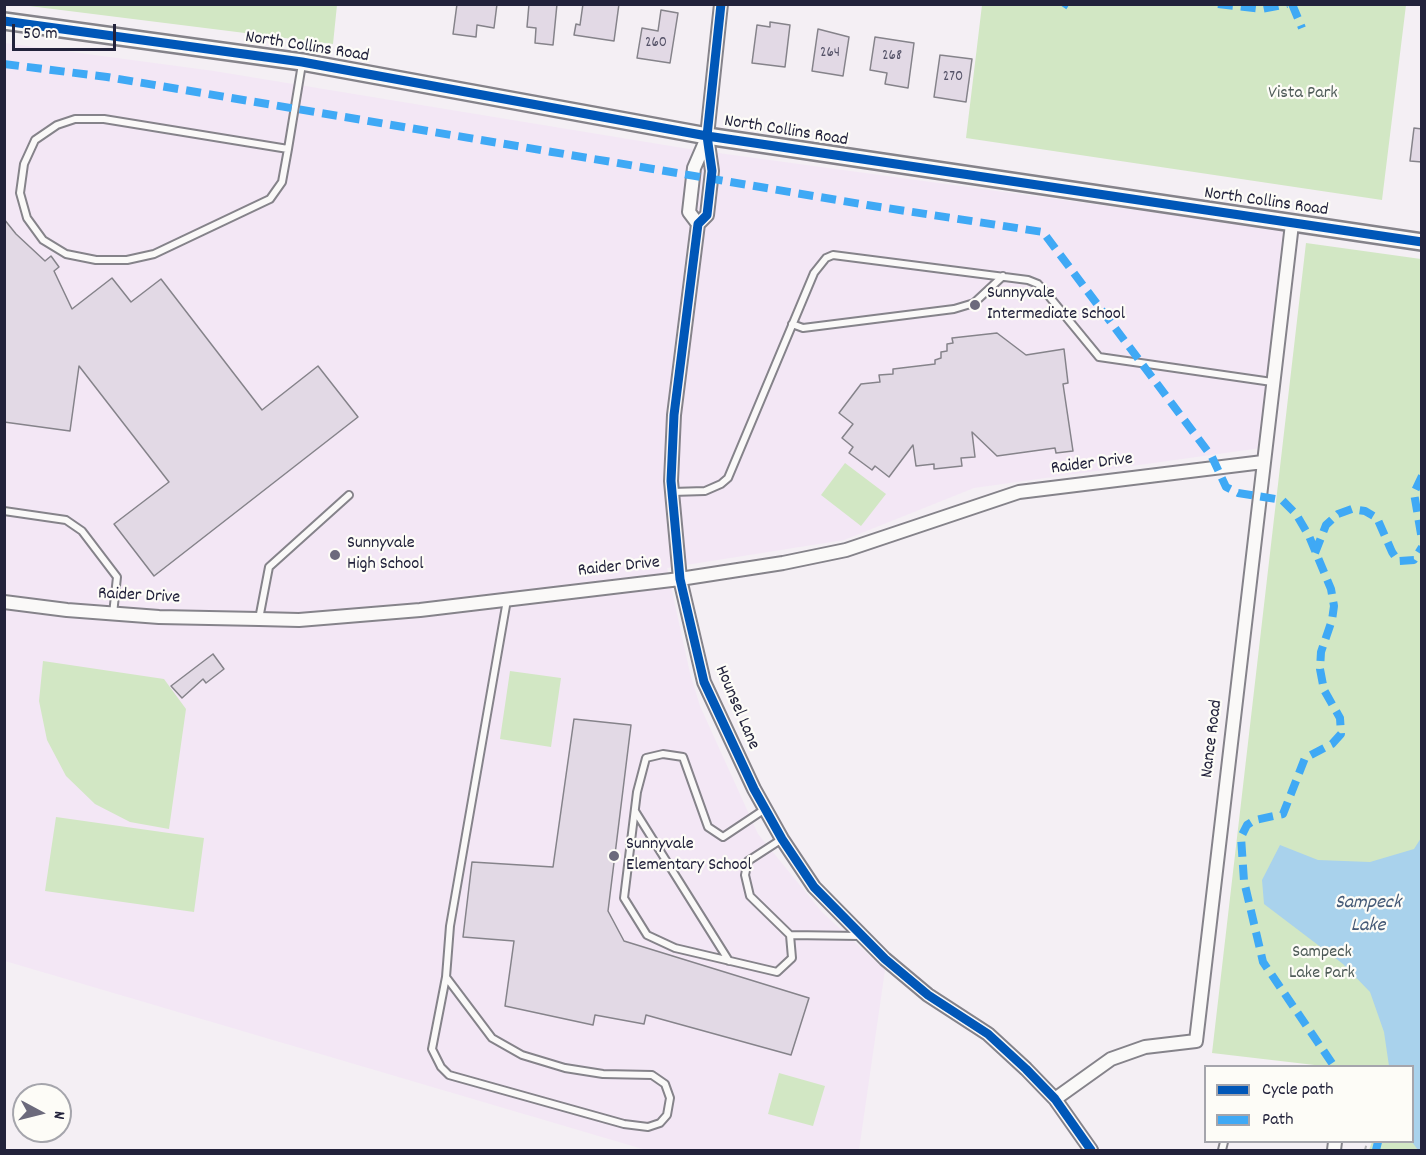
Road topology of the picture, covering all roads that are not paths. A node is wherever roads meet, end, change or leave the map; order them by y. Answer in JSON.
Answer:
{"nodes":[{"id":1,"x":721,"y":4,"type":"edge"},
{"id":2,"x":4,"y":21,"type":"edge"},
{"id":3,"x":302,"y":62,"type":"junction"},
{"id":4,"x":707,"y":136,"type":"junction"},
{"id":5,"x":288,"y":149,"type":"junction"},
{"id":6,"x":698,"y":224,"type":"junction"},
{"id":7,"x":1292,"y":224,"type":"junction"},
{"id":8,"x":1422,"y":242,"type":"edge"},
{"id":9,"x":1002,"y":276,"type":"junction"},
{"id":10,"x":792,"y":324,"type":"junction"},
{"id":11,"x":1272,"y":382,"type":"junction"},
{"id":12,"x":1263,"y":462,"type":"junction"},
{"id":13,"x":672,"y":492,"type":"junction"},
{"id":14,"x":349,"y":495,"type":"dead end"},
{"id":15,"x":4,"y":511,"type":"edge"},
{"id":16,"x":680,"y":579,"type":"junction"},
{"id":17,"x":507,"y":599,"type":"junction"},
{"id":18,"x":4,"y":602,"type":"edge"},
{"id":19,"x":113,"y":614,"type":"junction"},
{"id":20,"x":259,"y":619,"type":"junction"},
{"id":21,"x":765,"y":809,"type":"junction"},
{"id":22,"x":635,"y":810,"type":"junction"},
{"id":23,"x":782,"y":839,"type":"junction"},
{"id":24,"x":790,"y":934,"type":"junction"},
{"id":25,"x":860,"y":936,"type":"junction"},
{"id":26,"x":729,"y":961,"type":"junction"},
{"id":27,"x":446,"y":977,"type":"junction"},
{"id":28,"x":1055,"y":1099,"type":"junction"},
{"id":29,"x":1091,"y":1150,"type":"edge"}],
"edges":[{"from":1,"to":4,"type":"street"},
{"from":2,"to":3,"type":"street","name":"North Collins Road"},
{"from":3,"to":4,"type":"street","name":"North Collins Road"},
{"from":3,"to":5,"type":"lane"},
{"from":4,"to":6,"type":"street","name":"Hounsel Lane"},
{"from":4,"to":6,"type":"street","name":"Hounsel Lane"},
{"from":4,"to":7,"type":"street","name":"North Collins Road"},
{"from":5,"to":5,"type":"lane"},
{"from":6,"to":13,"type":"street","name":"Hounsel Lane"},
{"from":7,"to":8,"type":"street","name":"North Collins Road"},
{"from":7,"to":11,"type":"street","name":"Nance Road"},
{"from":9,"to":10,"type":"lane"},
{"from":9,"to":10,"type":"lane"},
{"from":9,"to":11,"type":"lane"},
{"from":10,"to":13,"type":"lane"},
{"from":11,"to":12,"type":"street","name":"Nance Road"},
{"from":12,"to":16,"type":"street","name":"Raider Drive"},
{"from":12,"to":28,"type":"street","name":"Nance Road"},
{"from":13,"to":16,"type":"street","name":"Hounsel Lane"},
{"from":14,"to":20,"type":"lane"},
{"from":15,"to":19,"type":"lane"},
{"from":16,"to":17,"type":"street","name":"Raider Drive"},
{"from":16,"to":21,"type":"street","name":"Hounsel Lane"},
{"from":17,"to":20,"type":"street","name":"Raider Drive"},
{"from":17,"to":27,"type":"lane"},
{"from":18,"to":19,"type":"street","name":"Raider Drive"},
{"from":19,"to":20,"type":"street","name":"Raider Drive"},
{"from":21,"to":22,"type":"lane"},
{"from":21,"to":23,"type":"street","name":"Hounsel Lane"},
{"from":22,"to":26,"type":"lane"},
{"from":22,"to":26,"type":"lane"},
{"from":23,"to":24,"type":"lane"},
{"from":23,"to":25,"type":"street","name":"Hounsel Lane"},
{"from":24,"to":25,"type":"lane"},
{"from":24,"to":26,"type":"lane"},
{"from":25,"to":28,"type":"street","name":"Hounsel Lane"},
{"from":27,"to":27,"type":"lane"},
{"from":28,"to":29,"type":"street"}]}
